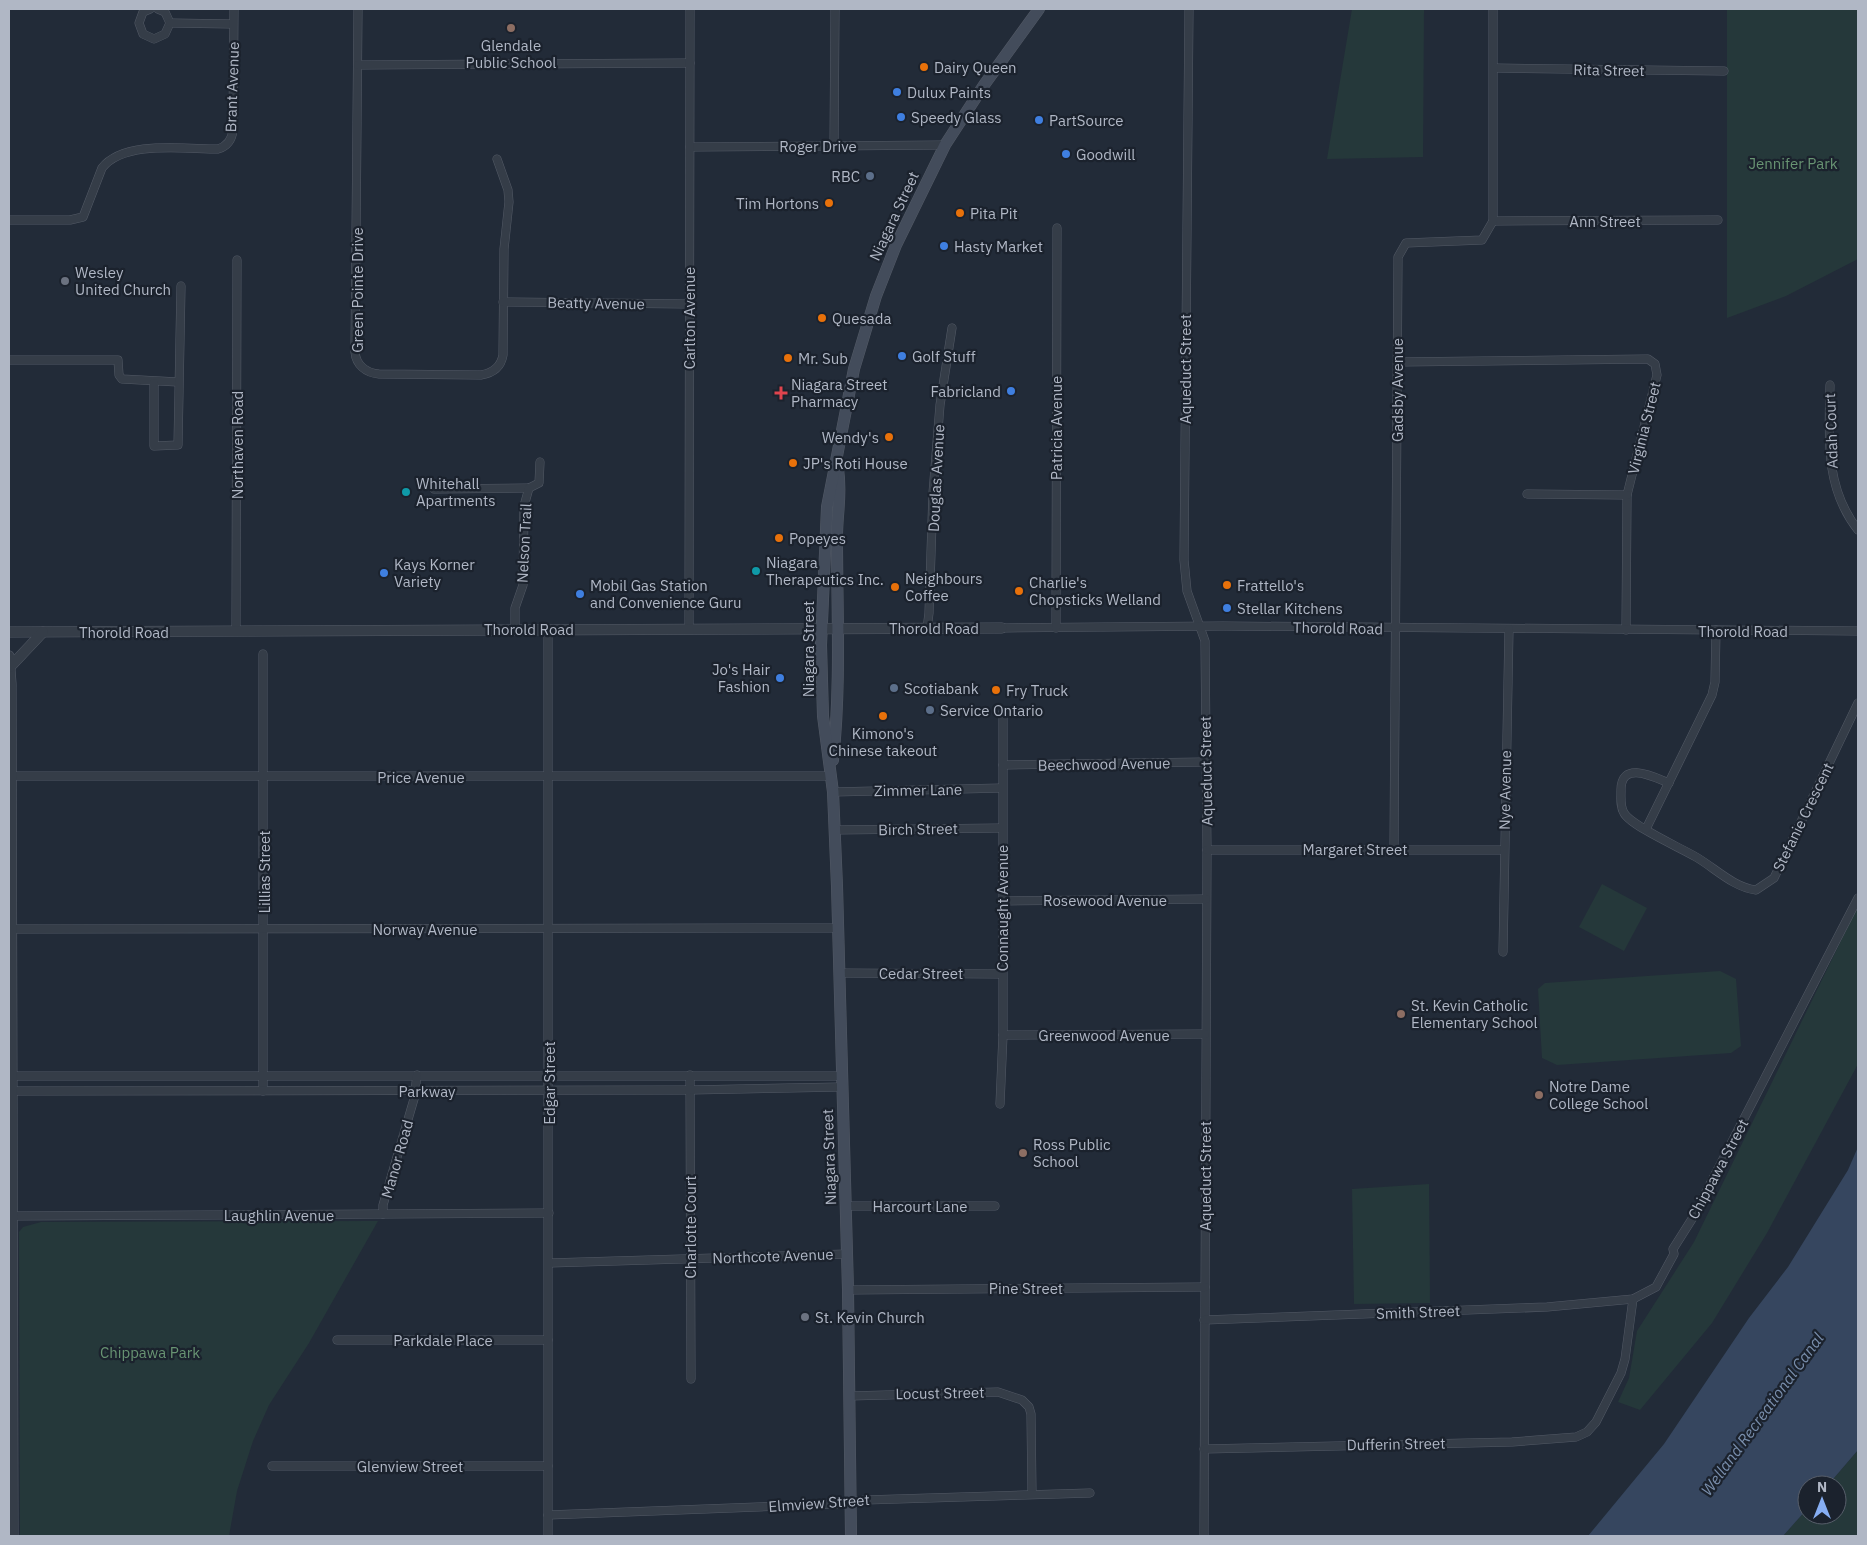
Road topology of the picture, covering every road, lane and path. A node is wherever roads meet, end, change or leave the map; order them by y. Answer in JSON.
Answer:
{"nodes":[{"id":1,"x":150,"y":9,"type":"edge"},
{"id":2,"x":158,"y":9,"type":"edge"},
{"id":3,"x":234,"y":9,"type":"edge"},
{"id":4,"x":358,"y":9,"type":"edge"},
{"id":5,"x":690,"y":9,"type":"edge"},
{"id":6,"x":835,"y":9,"type":"edge"},
{"id":7,"x":1040,"y":9,"type":"edge"},
{"id":8,"x":1188,"y":9,"type":"edge"},
{"id":9,"x":1493,"y":9,"type":"edge"},
{"id":10,"x":170,"y":23,"type":"junction"},
{"id":11,"x":233,"y":24,"type":"junction"},
{"id":12,"x":690,"y":63,"type":"junction"},
{"id":13,"x":358,"y":65,"type":"junction"},
{"id":14,"x":1494,"y":68,"type":"junction"},
{"id":15,"x":1724,"y":71,"type":"dead end"},
{"id":16,"x":945,"y":145,"type":"junction"},
{"id":17,"x":834,"y":146,"type":"junction"},
{"id":18,"x":690,"y":147,"type":"junction"},
{"id":19,"x":497,"y":159,"type":"dead end"},
{"id":20,"x":9,"y":220,"type":"edge"},
{"id":21,"x":1718,"y":220,"type":"dead end"},
{"id":22,"x":1493,"y":221,"type":"junction"},
{"id":23,"x":1056,"y":228,"type":"dead end"},
{"id":24,"x":237,"y":260,"type":"dead end"},
{"id":25,"x":182,"y":286,"type":"dead end"},
{"id":26,"x":503,"y":302,"type":"junction"},
{"id":27,"x":689,"y":304,"type":"junction"},
{"id":28,"x":952,"y":328,"type":"dead end"},
{"id":29,"x":9,"y":360,"type":"edge"},
{"id":30,"x":1398,"y":362,"type":"junction"},
{"id":31,"x":154,"y":382,"type":"junction"},
{"id":32,"x":178,"y":382,"type":"junction"},
{"id":33,"x":1830,"y":385,"type":"dead end"},
{"id":34,"x":540,"y":462,"type":"dead end"},
{"id":35,"x":836,"y":462,"type":"junction"},
{"id":36,"x":529,"y":488,"type":"junction"},
{"id":37,"x":434,"y":489,"type":"dead end"},
{"id":38,"x":1527,"y":494,"type":"dead end"},
{"id":39,"x":1627,"y":495,"type":"junction"},
{"id":40,"x":1858,"y":530,"type":"edge"},
{"id":41,"x":1199,"y":627,"type":"junction"},
{"id":42,"x":688,"y":628,"type":"junction"},
{"id":43,"x":822,"y":628,"type":"junction"},
{"id":44,"x":837,"y":628,"type":"junction"},
{"id":45,"x":926,"y":628,"type":"junction"},
{"id":46,"x":1002,"y":628,"type":"joint"},
{"id":47,"x":1056,"y":628,"type":"junction"},
{"id":48,"x":1396,"y":628,"type":"junction"},
{"id":49,"x":515,"y":629,"type":"junction"},
{"id":50,"x":548,"y":629,"type":"junction"},
{"id":51,"x":1508,"y":629,"type":"junction"},
{"id":52,"x":1626,"y":630,"type":"junction"},
{"id":53,"x":1716,"y":630,"type":"junction"},
{"id":54,"x":236,"y":631,"type":"junction"},
{"id":55,"x":1858,"y":631,"type":"edge"},
{"id":56,"x":9,"y":632,"type":"edge"},
{"id":57,"x":43,"y":632,"type":"junction"},
{"id":58,"x":263,"y":654,"type":"dead end"},
{"id":59,"x":9,"y":656,"type":"edge"},
{"id":60,"x":10,"y":667,"type":"junction"},
{"id":61,"x":1858,"y":703,"type":"edge"},
{"id":62,"x":1002,"y":712,"type":"dead end"},
{"id":63,"x":1205,"y":762,"type":"junction"},
{"id":64,"x":1003,"y":765,"type":"junction"},
{"id":65,"x":10,"y":774,"type":"edge"},
{"id":66,"x":549,"y":776,"type":"junction"},
{"id":67,"x":831,"y":776,"type":"junction"},
{"id":68,"x":264,"y":777,"type":"junction"},
{"id":69,"x":1669,"y":783,"type":"junction"},
{"id":70,"x":1002,"y":788,"type":"junction"},
{"id":71,"x":833,"y":792,"type":"junction"},
{"id":72,"x":1002,"y":828,"type":"junction"},
{"id":73,"x":1646,"y":829,"type":"junction"},
{"id":74,"x":834,"y":830,"type":"junction"},
{"id":75,"x":1394,"y":849,"type":"junction"},
{"id":76,"x":1207,"y":850,"type":"junction"},
{"id":77,"x":1504,"y":850,"type":"junction"},
{"id":78,"x":1858,"y":898,"type":"edge"},
{"id":79,"x":1206,"y":899,"type":"junction"},
{"id":80,"x":1003,"y":901,"type":"junction"},
{"id":81,"x":549,"y":928,"type":"junction"},
{"id":82,"x":838,"y":928,"type":"junction"},
{"id":83,"x":12,"y":929,"type":"junction"},
{"id":84,"x":264,"y":929,"type":"junction"},
{"id":85,"x":1503,"y":952,"type":"dead end"},
{"id":86,"x":839,"y":973,"type":"junction"},
{"id":87,"x":1002,"y":974,"type":"junction"},
{"id":88,"x":1205,"y":1034,"type":"junction"},
{"id":89,"x":1003,"y":1035,"type":"junction"},
{"id":90,"x":417,"y":1075,"type":"junction"},
{"id":91,"x":549,"y":1075,"type":"junction"},
{"id":92,"x":690,"y":1075,"type":"junction"},
{"id":93,"x":143,"y":1076,"type":"junction"},
{"id":94,"x":263,"y":1076,"type":"junction"},
{"id":95,"x":11,"y":1078,"type":"edge"},
{"id":96,"x":841,"y":1081,"type":"junction"},
{"id":97,"x":549,"y":1090,"type":"junction"},
{"id":98,"x":690,"y":1090,"type":"junction"},
{"id":99,"x":12,"y":1091,"type":"junction"},
{"id":100,"x":144,"y":1091,"type":"junction"},
{"id":101,"x":263,"y":1091,"type":"junction"},
{"id":102,"x":416,"y":1091,"type":"junction"},
{"id":103,"x":1000,"y":1104,"type":"dead end"},
{"id":104,"x":846,"y":1206,"type":"junction"},
{"id":105,"x":995,"y":1206,"type":"dead end"},
{"id":106,"x":549,"y":1213,"type":"junction"},
{"id":107,"x":383,"y":1214,"type":"junction"},
{"id":108,"x":11,"y":1216,"type":"edge"},
{"id":109,"x":847,"y":1254,"type":"junction"},
{"id":110,"x":690,"y":1258,"type":"junction"},
{"id":111,"x":549,"y":1263,"type":"junction"},
{"id":112,"x":1204,"y":1287,"type":"junction"},
{"id":113,"x":848,"y":1290,"type":"junction"},
{"id":114,"x":1633,"y":1299,"type":"junction"},
{"id":115,"x":1204,"y":1320,"type":"junction"},
{"id":116,"x":337,"y":1340,"type":"dead end"},
{"id":117,"x":548,"y":1340,"type":"junction"},
{"id":118,"x":11,"y":1357,"type":"edge"},
{"id":119,"x":691,"y":1379,"type":"dead end"},
{"id":120,"x":849,"y":1396,"type":"junction"},
{"id":121,"x":1204,"y":1449,"type":"junction"},
{"id":122,"x":272,"y":1466,"type":"dead end"},
{"id":123,"x":548,"y":1466,"type":"junction"},
{"id":124,"x":1090,"y":1493,"type":"dead end"},
{"id":125,"x":1032,"y":1494,"type":"junction"},
{"id":126,"x":851,"y":1502,"type":"junction"},
{"id":127,"x":548,"y":1515,"type":"junction"},
{"id":128,"x":13,"y":1536,"type":"edge"},
{"id":129,"x":548,"y":1536,"type":"edge"},
{"id":130,"x":851,"y":1536,"type":"edge"},
{"id":131,"x":1204,"y":1536,"type":"edge"}],
"edges":[{"from":1,"to":10,"type":"street"},
{"from":2,"to":10,"type":"street"},
{"from":3,"to":11,"type":"street","name":"Brant Avenue"},
{"from":4,"to":13,"type":"street","name":"Green Pointe Drive"},
{"from":5,"to":12,"type":"street","name":"Carlton Avenue"},
{"from":6,"to":17,"type":"street"},
{"from":7,"to":16,"type":"main road","name":"Niagara Street"},
{"from":8,"to":41,"type":"street","name":"Aqueduct Street"},
{"from":9,"to":14,"type":"street"},
{"from":10,"to":11,"type":"street"},
{"from":11,"to":20,"type":"street","name":"Brant Avenue"},
{"from":12,"to":13,"type":"street"},
{"from":12,"to":18,"type":"street","name":"Carlton Avenue"},
{"from":13,"to":26,"type":"street","name":"Green Pointe Drive"},
{"from":14,"to":15,"type":"street","name":"Rita Street"},
{"from":14,"to":22,"type":"street"},
{"from":16,"to":17,"type":"street","name":"Roger Drive"},
{"from":16,"to":35,"type":"main road","name":"Niagara Street"},
{"from":17,"to":18,"type":"street","name":"Roger Drive"},
{"from":18,"to":27,"type":"street","name":"Carlton Avenue"},
{"from":19,"to":26,"type":"street","name":"Green Pointe Drive"},
{"from":21,"to":22,"type":"street","name":"Ann Street"},
{"from":22,"to":30,"type":"street","name":"Gadsby Avenue"},
{"from":23,"to":47,"type":"street","name":"Patricia Avenue"},
{"from":24,"to":54,"type":"street","name":"Northaven Road"},
{"from":25,"to":32,"type":"street"},
{"from":26,"to":27,"type":"street","name":"Beatty Avenue"},
{"from":27,"to":42,"type":"street","name":"Carlton Avenue"},
{"from":28,"to":45,"type":"street","name":"Douglas Avenue"},
{"from":29,"to":31,"type":"street"},
{"from":30,"to":39,"type":"street","name":"Virginia Street"},
{"from":30,"to":48,"type":"street","name":"Gadsby Avenue"},
{"from":31,"to":32,"type":"street"},
{"from":31,"to":32,"type":"street"},
{"from":33,"to":40,"type":"street","name":"Adah Court"},
{"from":34,"to":36,"type":"street","name":"Nelson Trail"},
{"from":35,"to":43,"type":"main road","name":"Niagara Street"},
{"from":35,"to":44,"type":"main road","name":"Niagara Street"},
{"from":36,"to":37,"type":"street"},
{"from":36,"to":49,"type":"street","name":"Nelson Trail"},
{"from":38,"to":39,"type":"street"},
{"from":39,"to":52,"type":"street","name":"Virginia Street"},
{"from":41,"to":47,"type":"street","name":"Thorold Road"},
{"from":41,"to":48,"type":"street","name":"Thorold Road"},
{"from":41,"to":63,"type":"street","name":"Aqueduct Street"},
{"from":42,"to":43,"type":"street","name":"Thorold Road"},
{"from":42,"to":50,"type":"street","name":"Thorold Road"},
{"from":43,"to":44,"type":"street","name":"Thorold Road"},
{"from":43,"to":67,"type":"main road","name":"Niagara Street"},
{"from":44,"to":45,"type":"street","name":"Thorold Road"},
{"from":44,"to":67,"type":"main road","name":"Niagara Street"},
{"from":45,"to":46,"type":"street","name":"Thorold Road"},
{"from":46,"to":47,"type":"street","name":"Thorold Road"},
{"from":48,"to":51,"type":"street","name":"Thorold Road"},
{"from":48,"to":75,"type":"street","name":"Gadsby Avenue"},
{"from":49,"to":50,"type":"street","name":"Thorold Road"},
{"from":49,"to":54,"type":"street","name":"Thorold Road"},
{"from":50,"to":66,"type":"street","name":"Edgar Street"},
{"from":51,"to":52,"type":"street","name":"Thorold Road"},
{"from":51,"to":77,"type":"street","name":"Nye Avenue"},
{"from":52,"to":53,"type":"street","name":"Thorold Road"},
{"from":53,"to":55,"type":"street","name":"Thorold Road"},
{"from":53,"to":69,"type":"street"},
{"from":54,"to":57,"type":"street","name":"Thorold Road"},
{"from":56,"to":57,"type":"street","name":"Thorold Road"},
{"from":57,"to":60,"type":"street"},
{"from":58,"to":68,"type":"street","name":"Lillias Street"},
{"from":59,"to":60,"type":"street"},
{"from":60,"to":65,"type":"street"},
{"from":61,"to":73,"type":"street","name":"Stefanie Crescent"},
{"from":62,"to":64,"type":"street","name":"Connaught Avenue"},
{"from":63,"to":64,"type":"street","name":"Beechwood Avenue"},
{"from":63,"to":76,"type":"street","name":"Aqueduct Street"},
{"from":64,"to":70,"type":"street","name":"Connaught Avenue"},
{"from":65,"to":68,"type":"street","name":"Price Avenue"},
{"from":65,"to":83,"type":"street"},
{"from":66,"to":67,"type":"street","name":"Price Avenue"},
{"from":66,"to":68,"type":"street","name":"Price Avenue"},
{"from":66,"to":81,"type":"street","name":"Edgar Street"},
{"from":67,"to":71,"type":"main road","name":"Niagara Street"},
{"from":68,"to":84,"type":"street","name":"Lillias Street"},
{"from":69,"to":73,"type":"street"},
{"from":69,"to":73,"type":"street","name":"Stefanie Crescent"},
{"from":70,"to":71,"type":"street","name":"Zimmer Lane"},
{"from":70,"to":72,"type":"street","name":"Connaught Avenue"},
{"from":71,"to":74,"type":"main road","name":"Niagara Street"},
{"from":72,"to":74,"type":"street","name":"Birch Street"},
{"from":72,"to":80,"type":"street","name":"Connaught Avenue"},
{"from":74,"to":82,"type":"main road","name":"Niagara Street"},
{"from":75,"to":76,"type":"street","name":"Margaret Street"},
{"from":75,"to":77,"type":"street","name":"Margaret Street"},
{"from":76,"to":79,"type":"street","name":"Aqueduct Street"},
{"from":77,"to":85,"type":"street","name":"Nye Avenue"},
{"from":78,"to":114,"type":"street","name":"Chippawa Street"},
{"from":79,"to":80,"type":"street","name":"Rosewood Avenue"},
{"from":79,"to":88,"type":"street","name":"Aqueduct Street"},
{"from":80,"to":87,"type":"street","name":"Connaught Avenue"},
{"from":81,"to":82,"type":"street","name":"Norway Avenue"},
{"from":81,"to":84,"type":"street","name":"Norway Avenue"},
{"from":81,"to":91,"type":"street","name":"Edgar Street"},
{"from":82,"to":86,"type":"main road","name":"Niagara Street"},
{"from":83,"to":84,"type":"street","name":"Norway Avenue"},
{"from":83,"to":95,"type":"street"},
{"from":84,"to":94,"type":"street","name":"Lillias Street"},
{"from":86,"to":87,"type":"street","name":"Cedar Street"},
{"from":86,"to":96,"type":"main road","name":"Niagara Street"},
{"from":87,"to":89,"type":"street","name":"Connaught Avenue"},
{"from":88,"to":89,"type":"street","name":"Greenwood Avenue"},
{"from":88,"to":112,"type":"street","name":"Aqueduct Street"},
{"from":89,"to":103,"type":"street","name":"Connaught Avenue"},
{"from":90,"to":91,"type":"street","name":"Parkway"},
{"from":90,"to":94,"type":"street","name":"Parkway"},
{"from":90,"to":102,"type":"street","name":"Manor Road"},
{"from":91,"to":92,"type":"street","name":"Parkway"},
{"from":91,"to":97,"type":"street","name":"Edgar Street"},
{"from":92,"to":96,"type":"street","name":"Parkway"},
{"from":92,"to":98,"type":"street","name":"Charlotte Court"},
{"from":93,"to":94,"type":"street","name":"Parkway"},
{"from":93,"to":95,"type":"street","name":"Parkway"},
{"from":93,"to":100,"type":"street"},
{"from":94,"to":101,"type":"street","name":"Lillias Street"},
{"from":95,"to":99,"type":"street"},
{"from":96,"to":98,"type":"street","name":"Parkway"},
{"from":96,"to":104,"type":"main road","name":"Niagara Street"},
{"from":97,"to":98,"type":"street","name":"Parkway"},
{"from":97,"to":102,"type":"street","name":"Parkway"},
{"from":97,"to":106,"type":"street","name":"Edgar Street"},
{"from":98,"to":110,"type":"street","name":"Charlotte Court"},
{"from":99,"to":100,"type":"street","name":"Parkway"},
{"from":99,"to":108,"type":"street"},
{"from":100,"to":101,"type":"street","name":"Parkway"},
{"from":101,"to":102,"type":"street","name":"Parkway"},
{"from":102,"to":107,"type":"street","name":"Manor Road"},
{"from":104,"to":105,"type":"street","name":"Harcourt Lane"},
{"from":104,"to":109,"type":"main road","name":"Niagara Street"},
{"from":106,"to":107,"type":"street","name":"Laughlin Avenue"},
{"from":106,"to":111,"type":"street","name":"Edgar Street"},
{"from":107,"to":108,"type":"street","name":"Laughlin Avenue"},
{"from":108,"to":118,"type":"street"},
{"from":109,"to":110,"type":"street","name":"Northcote Avenue"},
{"from":109,"to":113,"type":"main road","name":"Niagara Street"},
{"from":110,"to":111,"type":"street","name":"Northcote Avenue"},
{"from":110,"to":119,"type":"street","name":"Charlotte Court"},
{"from":111,"to":117,"type":"street","name":"Edgar Street"},
{"from":112,"to":113,"type":"street","name":"Pine Street"},
{"from":112,"to":115,"type":"street","name":"Aqueduct Street"},
{"from":113,"to":120,"type":"main road","name":"Niagara Street"},
{"from":114,"to":115,"type":"street","name":"Smith Street"},
{"from":114,"to":121,"type":"street","name":"Dufferin Street"},
{"from":115,"to":121,"type":"street","name":"Aqueduct Street"},
{"from":116,"to":117,"type":"street","name":"Parkdale Place"},
{"from":117,"to":123,"type":"street","name":"Edgar Street"},
{"from":118,"to":128,"type":"street"},
{"from":120,"to":125,"type":"street","name":"Locust Street"},
{"from":120,"to":126,"type":"main road","name":"Niagara Street"},
{"from":121,"to":131,"type":"street","name":"Aqueduct Street"},
{"from":122,"to":123,"type":"street","name":"Glenview Street"},
{"from":123,"to":127,"type":"street","name":"Edgar Street"},
{"from":124,"to":125,"type":"street","name":"Elmview Street"},
{"from":125,"to":126,"type":"street","name":"Elmview Street"},
{"from":126,"to":127,"type":"street","name":"Elmview Street"},
{"from":126,"to":130,"type":"main road","name":"Niagara Street"},
{"from":127,"to":129,"type":"street","name":"Edgar Street"}]}
